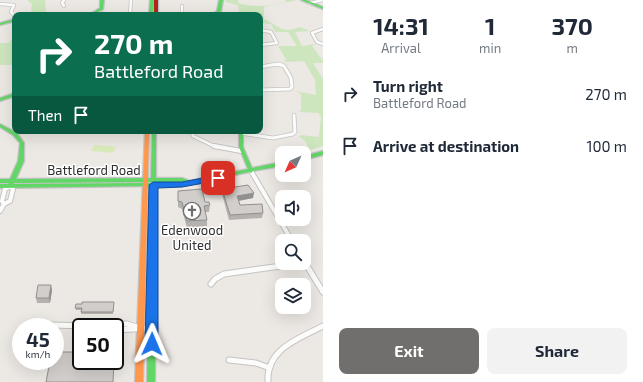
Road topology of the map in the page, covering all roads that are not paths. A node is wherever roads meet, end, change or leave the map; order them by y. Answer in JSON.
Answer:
{"nodes":[{"id":1,"x":64,"y":0,"type":"edge"},
{"id":2,"x":102,"y":0,"type":"edge"},
{"id":3,"x":130,"y":0,"type":"edge"},
{"id":4,"x":152,"y":0,"type":"edge"},
{"id":5,"x":156,"y":0,"type":"edge"},
{"id":6,"x":222,"y":0,"type":"edge"},
{"id":7,"x":303,"y":0,"type":"edge"},
{"id":8,"x":323,"y":0,"type":"edge"},
{"id":9,"x":310,"y":3,"type":"junction"},
{"id":10,"x":0,"y":4,"type":"edge"},
{"id":11,"x":64,"y":6,"type":"dead end"},
{"id":12,"x":182,"y":6,"type":"dead end"},
{"id":13,"x":323,"y":8,"type":"edge"},
{"id":14,"x":96,"y":12,"type":"edge"},
{"id":15,"x":130,"y":12,"type":"edge"},
{"id":16,"x":151,"y":12,"type":"edge"},
{"id":17,"x":156,"y":12,"type":"edge"},
{"id":18,"x":182,"y":12,"type":"edge"},
{"id":19,"x":218,"y":12,"type":"edge"},
{"id":20,"x":12,"y":13,"type":"edge"},
{"id":21,"x":12,"y":21,"type":"edge"},
{"id":22,"x":0,"y":24,"type":"edge"},
{"id":23,"x":323,"y":29,"type":"edge"},
{"id":24,"x":263,"y":31,"type":"edge"},
{"id":25,"x":323,"y":44,"type":"edge"},
{"id":26,"x":263,"y":45,"type":"edge"},
{"id":27,"x":263,"y":66,"type":"edge"},
{"id":28,"x":263,"y":90,"type":"edge"},
{"id":29,"x":12,"y":95,"type":"edge"},
{"id":30,"x":0,"y":100,"type":"edge"},
{"id":31,"x":294,"y":115,"type":"dead end"},
{"id":32,"x":0,"y":124,"type":"edge"},
{"id":33,"x":12,"y":133,"type":"edge"},
{"id":34,"x":14,"y":134,"type":"edge"},
{"id":35,"x":147,"y":134,"type":"edge"},
{"id":36,"x":154,"y":134,"type":"edge"},
{"id":37,"x":193,"y":134,"type":"edge"},
{"id":38,"x":241,"y":134,"type":"edge"},
{"id":39,"x":252,"y":134,"type":"edge"},
{"id":40,"x":241,"y":151,"type":"junction"},
{"id":41,"x":323,"y":153,"type":"edge"},
{"id":42,"x":311,"y":156,"type":"edge"},
{"id":43,"x":275,"y":166,"type":"edge"},
{"id":44,"x":251,"y":171,"type":"junction"},
{"id":45,"x":0,"y":181,"type":"edge"},
{"id":46,"x":11,"y":183,"type":"junction"},
{"id":47,"x":145,"y":183,"type":"junction"},
{"id":48,"x":153,"y":183,"type":"junction"},
{"id":49,"x":0,"y":186,"type":"edge"},
{"id":50,"x":4,"y":204,"type":"junction"},
{"id":51,"x":0,"y":211,"type":"edge"},
{"id":52,"x":288,"y":234,"type":"edge"},
{"id":53,"x":275,"y":268,"type":"edge"},
{"id":54,"x":309,"y":270,"type":"edge"},
{"id":55,"x":211,"y":284,"type":"dead end"},
{"id":56,"x":323,"y":292,"type":"edge"},
{"id":57,"x":124,"y":324,"type":"edge"},
{"id":58,"x":323,"y":326,"type":"edge"},
{"id":59,"x":140,"y":328,"type":"junction"},
{"id":60,"x":152,"y":328,"type":"junction"},
{"id":61,"x":124,"y":329,"type":"edge"},
{"id":62,"x":229,"y":360,"type":"dead end"},
{"id":63,"x":267,"y":368,"type":"junction"},
{"id":64,"x":139,"y":382,"type":"edge"},
{"id":65,"x":151,"y":382,"type":"edge"},
{"id":66,"x":268,"y":382,"type":"edge"}],
"edges":[{"from":1,"to":11,"type":"street"},
{"from":2,"to":14,"type":"street"},
{"from":3,"to":15,"type":"street"},
{"from":4,"to":16,"type":"street"},
{"from":5,"to":17,"type":"street"},
{"from":6,"to":19,"type":"street"},
{"from":7,"to":9,"type":"street"},
{"from":8,"to":9,"type":"street"},
{"from":9,"to":13,"type":"street"},
{"from":10,"to":20,"type":"street"},
{"from":12,"to":18,"type":"street"},
{"from":21,"to":22,"type":"street"},
{"from":23,"to":25,"type":"street"},
{"from":24,"to":26,"type":"street"},
{"from":27,"to":28,"type":"street"},
{"from":29,"to":30,"type":"street"},
{"from":31,"to":39,"type":"street"},
{"from":32,"to":33,"type":"street"},
{"from":34,"to":46,"type":"street"},
{"from":35,"to":47,"type":"street"},
{"from":36,"to":48,"type":"street"},
{"from":37,"to":40,"type":"street"},
{"from":38,"to":40,"type":"street"},
{"from":40,"to":44,"type":"street"},
{"from":41,"to":42,"type":"street"},
{"from":43,"to":44,"type":"street","name":"Battleford Road"},
{"from":44,"to":48,"type":"street","name":"Battleford Road"},
{"from":44,"to":52,"type":"street"},
{"from":45,"to":46,"type":"street","name":"Battleford Road"},
{"from":46,"to":47,"type":"street","name":"Battleford Road"},
{"from":46,"to":49,"type":"street","name":"Battleford Road"},
{"from":46,"to":50,"type":"street"},
{"from":46,"to":50,"type":"street"},
{"from":47,"to":48,"type":"street","name":"Battleford Road"},
{"from":47,"to":59,"type":"street"},
{"from":48,"to":60,"type":"street"},
{"from":50,"to":51,"type":"street"},
{"from":53,"to":55,"type":"street"},
{"from":54,"to":56,"type":"street"},
{"from":57,"to":59,"type":"street"},
{"from":58,"to":63,"type":"street"},
{"from":59,"to":60,"type":"street"},
{"from":59,"to":61,"type":"street"},
{"from":59,"to":64,"type":"street"},
{"from":60,"to":65,"type":"street"},
{"from":62,"to":63,"type":"street"},
{"from":63,"to":66,"type":"street"}]}
